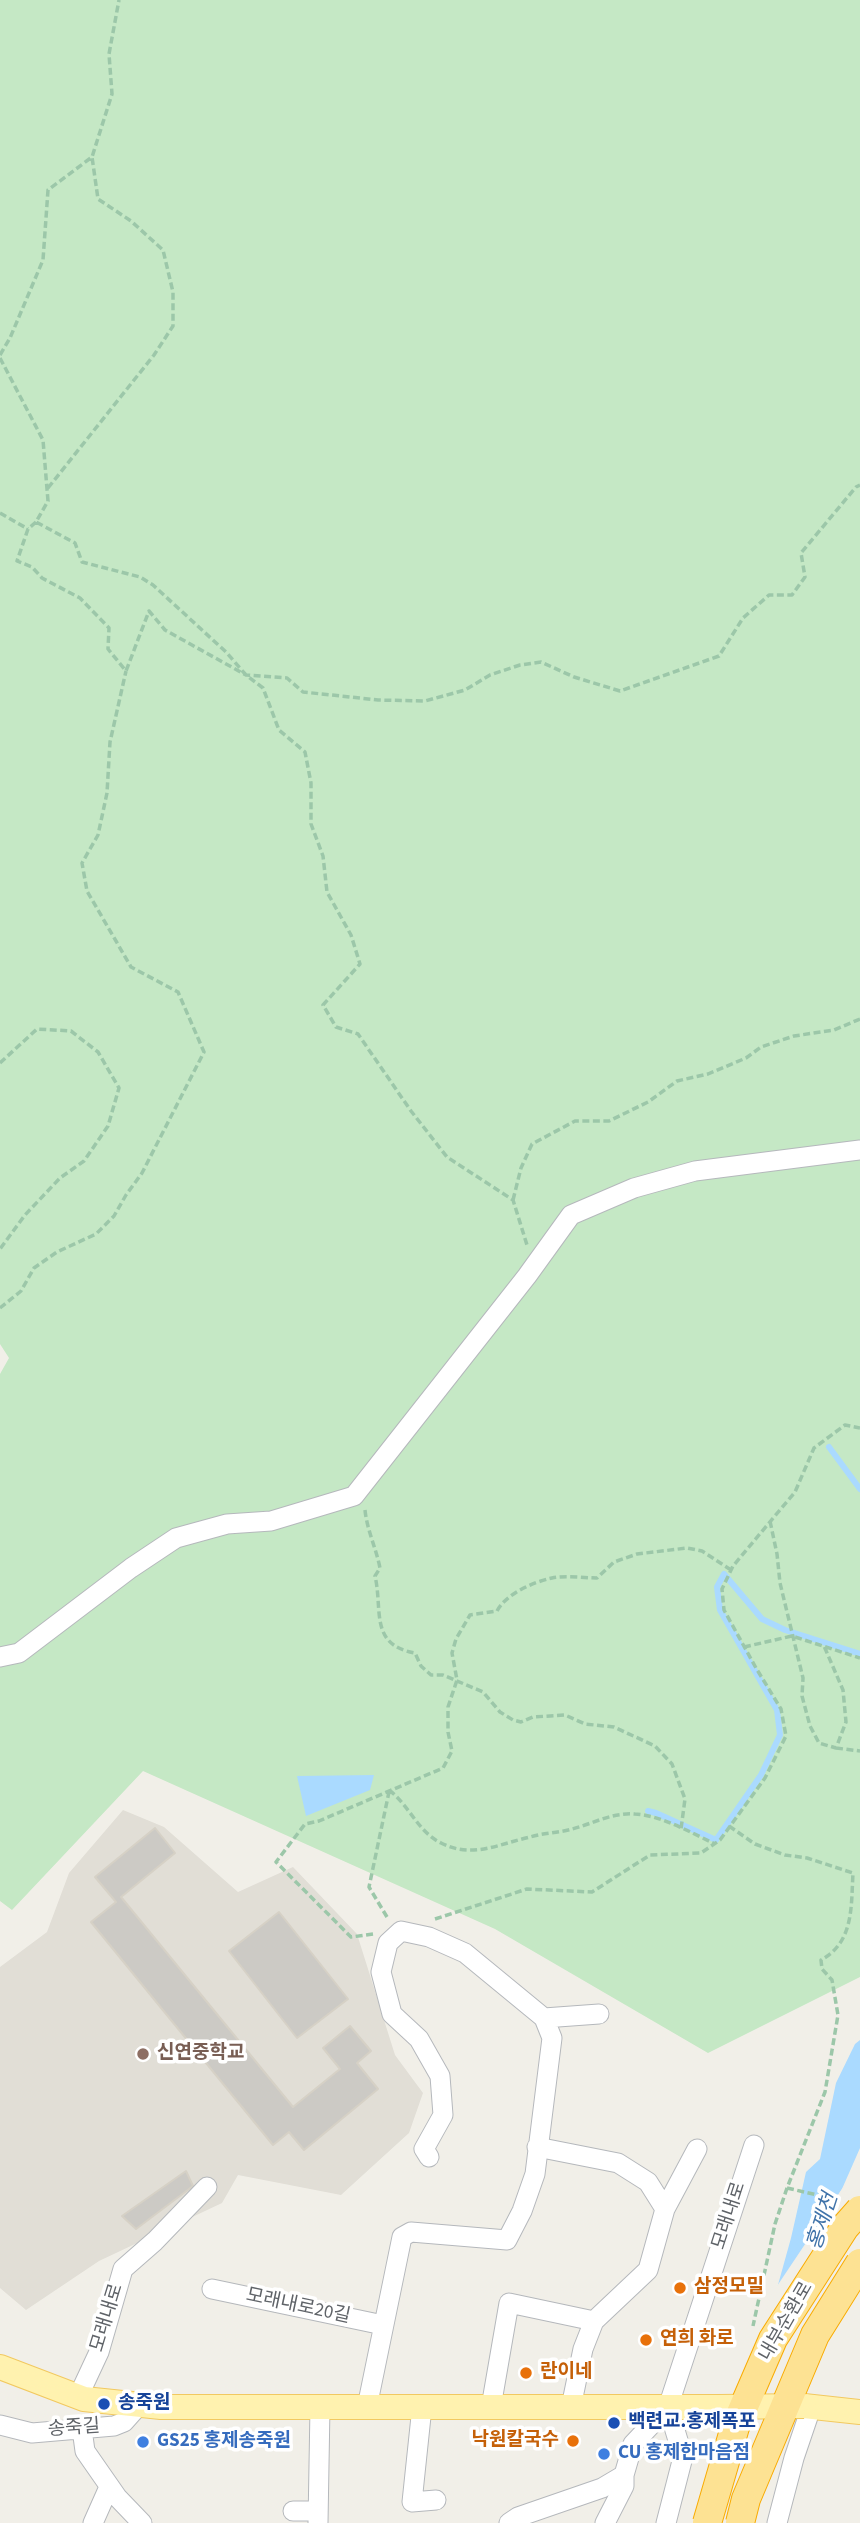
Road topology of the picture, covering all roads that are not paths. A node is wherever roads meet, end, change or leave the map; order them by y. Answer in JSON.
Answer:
{"nodes":[{"id":1,"x":860,"y":1150,"type":"edge"},
{"id":2,"x":0,"y":1657,"type":"edge"},
{"id":3,"x":599,"y":2014,"type":"dead end"},
{"id":4,"x":544,"y":2018,"type":"junction"},
{"id":5,"x":754,"y":2145,"type":"dead end"},
{"id":6,"x":537,"y":2147,"type":"junction"},
{"id":7,"x":697,"y":2149,"type":"dead end"},
{"id":8,"x":429,"y":2157,"type":"dead end"},
{"id":9,"x":207,"y":2187,"type":"dead end"},
{"id":10,"x":856,"y":2206,"type":"edge"},
{"id":11,"x":665,"y":2209,"type":"junction"},
{"id":12,"x":860,"y":2263,"type":"edge"},
{"id":13,"x":212,"y":2289,"type":"dead end"},
{"id":14,"x":594,"y":2321,"type":"junction"},
{"id":15,"x":383,"y":2325,"type":"junction"},
{"id":16,"x":0,"y":2367,"type":"edge"},
{"id":17,"x":78,"y":2397,"type":"junction"},
{"id":18,"x":140,"y":2404,"type":"junction"},
{"id":19,"x":808,"y":2405,"type":"junction"},
{"id":20,"x":320,"y":2407,"type":"junction"},
{"id":21,"x":367,"y":2407,"type":"junction"},
{"id":22,"x":422,"y":2407,"type":"junction"},
{"id":23,"x":491,"y":2407,"type":"junction"},
{"id":24,"x":571,"y":2407,"type":"junction"},
{"id":25,"x":668,"y":2407,"type":"junction"},
{"id":26,"x":860,"y":2412,"type":"edge"},
{"id":27,"x":0,"y":2424,"type":"edge"},
{"id":28,"x":82,"y":2429,"type":"junction"},
{"id":29,"x":624,"y":2475,"type":"junction"},
{"id":30,"x":109,"y":2487,"type":"junction"},
{"id":31,"x":436,"y":2500,"type":"dead end"},
{"id":32,"x":293,"y":2511,"type":"dead end"},
{"id":33,"x":318,"y":2517,"type":"edge"},
{"id":34,"x":93,"y":2523,"type":"edge"},
{"id":35,"x":142,"y":2523,"type":"edge"},
{"id":36,"x":509,"y":2523,"type":"edge"},
{"id":37,"x":605,"y":2523,"type":"edge"},
{"id":38,"x":666,"y":2523,"type":"edge"},
{"id":39,"x":706,"y":2523,"type":"edge"},
{"id":40,"x":740,"y":2523,"type":"edge"},
{"id":41,"x":777,"y":2523,"type":"edge"}],
"edges":[{"from":1,"to":2,"type":"street"},
{"from":3,"to":4,"type":"street"},
{"from":4,"to":6,"type":"street"},
{"from":4,"to":8,"type":"street"},
{"from":5,"to":25,"type":"street","name":"모래내로"},
{"from":6,"to":11,"type":"street"},
{"from":6,"to":15,"type":"street"},
{"from":7,"to":11,"type":"street"},
{"from":9,"to":17,"type":"street","name":"모래내로"},
{"from":10,"to":39,"type":"highway","name":"내부순환로","bridge":true},
{"from":11,"to":14,"type":"street"},
{"from":12,"to":40,"type":"highway","name":"내부순환로","bridge":true},
{"from":13,"to":15,"type":"street","name":"모래내로20길"},
{"from":14,"to":23,"type":"street"},
{"from":14,"to":24,"type":"street"},
{"from":15,"to":21,"type":"street"},
{"from":16,"to":17,"type":"main road"},
{"from":17,"to":18,"type":"main road"},
{"from":18,"to":20,"type":"main road"},
{"from":18,"to":28,"type":"street","name":"송죽길"},
{"from":19,"to":25,"type":"main road","bridge":true},
{"from":19,"to":26,"type":"main road"},
{"from":19,"to":41,"type":"street"},
{"from":20,"to":21,"type":"main road"},
{"from":20,"to":33,"type":"street"},
{"from":21,"to":22,"type":"main road"},
{"from":22,"to":23,"type":"main road"},
{"from":22,"to":31,"type":"street"},
{"from":23,"to":24,"type":"main road"},
{"from":24,"to":25,"type":"main road"},
{"from":25,"to":29,"type":"street"},
{"from":25,"to":38,"type":"street"},
{"from":27,"to":28,"type":"street","name":"송죽길"},
{"from":28,"to":30,"type":"street"},
{"from":29,"to":36,"type":"street"},
{"from":29,"to":37,"type":"street"},
{"from":30,"to":34,"type":"street"},
{"from":30,"to":35,"type":"street"},
{"from":32,"to":33,"type":"street"}]}
